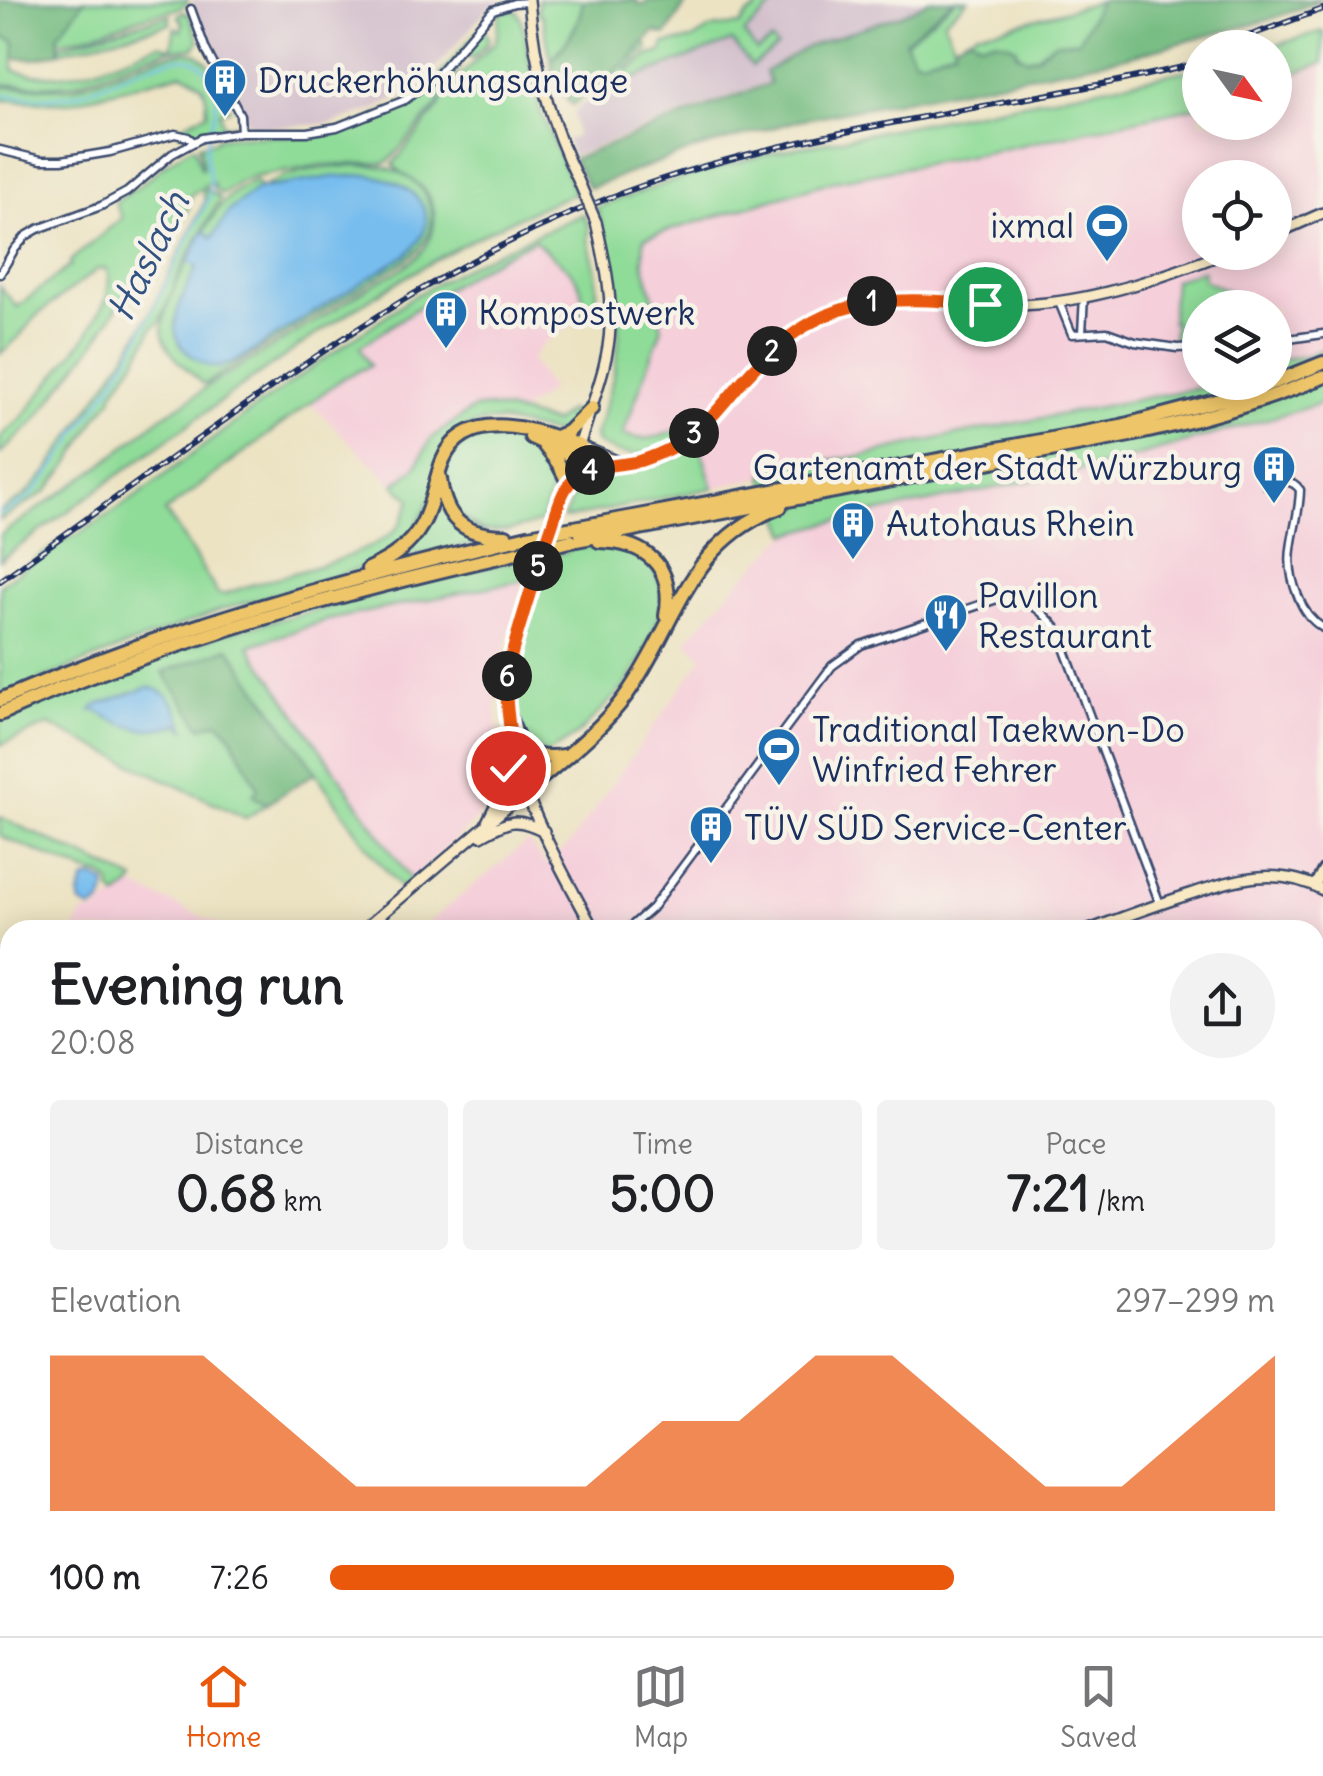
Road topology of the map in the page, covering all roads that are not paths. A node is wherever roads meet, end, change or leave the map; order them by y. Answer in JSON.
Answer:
{"nodes":[{"id":1,"x":529,"y":1,"type":"edge"},
{"id":2,"x":191,"y":8,"type":"dead end"},
{"id":3,"x":241,"y":132,"type":"junction"},
{"id":4,"x":198,"y":140,"type":"junction"},
{"id":5,"x":0,"y":150,"type":"edge"},
{"id":6,"x":1323,"y":213,"type":"edge"},
{"id":7,"x":1292,"y":227,"type":"edge"},
{"id":8,"x":1182,"y":270,"type":"edge"},
{"id":9,"x":0,"y":274,"type":"edge"},
{"id":10,"x":1084,"y":296,"type":"junction"},
{"id":11,"x":1059,"y":300,"type":"junction"},
{"id":12,"x":1082,"y":333,"type":"junction"},
{"id":13,"x":1323,"y":334,"type":"edge"},
{"id":14,"x":1292,"y":339,"type":"edge"},
{"id":15,"x":1182,"y":348,"type":"edge"},
{"id":16,"x":1323,"y":363,"type":"edge"},
{"id":17,"x":1292,"y":375,"type":"edge"},
{"id":18,"x":1323,"y":377,"type":"edge"},
{"id":19,"x":1220,"y":400,"type":"edge"},
{"id":20,"x":592,"y":408,"type":"junction"},
{"id":21,"x":549,"y":440,"type":"junction"},
{"id":22,"x":578,"y":452,"type":"junction"},
{"id":23,"x":624,"y":464,"type":"junction"},
{"id":24,"x":599,"y":466,"type":"junction"},
{"id":25,"x":439,"y":472,"type":"junction"},
{"id":26,"x":567,"y":485,"type":"junction"},
{"id":27,"x":1266,"y":486,"type":"dead end"},
{"id":28,"x":811,"y":496,"type":"junction"},
{"id":29,"x":572,"y":535,"type":"junction"},
{"id":30,"x":528,"y":536,"type":"junction"},
{"id":31,"x":338,"y":582,"type":"junction"},
{"id":32,"x":665,"y":625,"type":"junction"},
{"id":33,"x":1323,"y":628,"type":"edge"},
{"id":34,"x":0,"y":700,"type":"edge"},
{"id":35,"x":0,"y":714,"type":"edge"},
{"id":36,"x":509,"y":717,"type":"junction"},
{"id":37,"x":513,"y":749,"type":"junction"},
{"id":38,"x":566,"y":755,"type":"junction"},
{"id":39,"x":526,"y":791,"type":"junction"},
{"id":40,"x":483,"y":828,"type":"junction"},
{"id":41,"x":544,"y":831,"type":"junction"},
{"id":42,"x":461,"y":848,"type":"junction"},
{"id":43,"x":1323,"y":870,"type":"edge"},
{"id":44,"x":1319,"y":887,"type":"edge"},
{"id":45,"x":1160,"y":904,"type":"junction"},
{"id":46,"x":375,"y":920,"type":"edge"},
{"id":47,"x":589,"y":920,"type":"edge"},
{"id":48,"x":638,"y":920,"type":"edge"},
{"id":49,"x":1116,"y":920,"type":"edge"}],
"edges":[{"from":1,"to":3,"type":"street"},
{"from":1,"to":20,"type":"street","bridge":true},
{"from":2,"to":3,"type":"street"},
{"from":3,"to":4,"type":"street"},
{"from":4,"to":5,"type":"street"},
{"from":4,"to":9,"type":"street"},
{"from":6,"to":7,"type":"street"},
{"from":8,"to":10,"type":"street"},
{"from":10,"to":11,"type":"street"},
{"from":10,"to":12,"type":"street"},
{"from":11,"to":12,"type":"street"},
{"from":11,"to":23,"type":"street"},
{"from":12,"to":15,"type":"street"},
{"from":13,"to":14,"type":"street"},
{"from":16,"to":17,"type":"highway"},
{"from":18,"to":28,"type":"highway"},
{"from":19,"to":29,"type":"highway"},
{"from":20,"to":21,"type":"highway"},
{"from":20,"to":22,"type":"street"},
{"from":21,"to":22,"type":"highway"},
{"from":21,"to":25,"type":"highway"},
{"from":21,"to":26,"type":"highway"},
{"from":22,"to":23,"type":"street"},
{"from":22,"to":24,"type":"street"},
{"from":22,"to":26,"type":"street"},
{"from":23,"to":24,"type":"street"},
{"from":24,"to":26,"type":"street"},
{"from":25,"to":30,"type":"highway"},
{"from":25,"to":31,"type":"highway"},
{"from":26,"to":36,"type":"street"},
{"from":27,"to":33,"type":"street"},
{"from":28,"to":29,"type":"highway"},
{"from":28,"to":32,"type":"highway"},
{"from":29,"to":30,"type":"highway","bridge":true},
{"from":29,"to":32,"type":"highway"},
{"from":29,"to":35,"type":"highway","bridge":true},
{"from":30,"to":31,"type":"highway"},
{"from":31,"to":34,"type":"highway"},
{"from":32,"to":38,"type":"highway"},
{"from":36,"to":37,"type":"street"},
{"from":36,"to":38,"type":"highway"},
{"from":37,"to":39,"type":"street"},
{"from":37,"to":40,"type":"street"},
{"from":38,"to":39,"type":"highway"},
{"from":39,"to":40,"type":"street"},
{"from":39,"to":41,"type":"street"},
{"from":40,"to":42,"type":"street"},
{"from":41,"to":42,"type":"street"},
{"from":41,"to":47,"type":"street"},
{"from":42,"to":46,"type":"street"},
{"from":43,"to":44,"type":"street"},
{"from":44,"to":45,"type":"street"},
{"from":45,"to":48,"type":"street"},
{"from":45,"to":49,"type":"street"}]}
